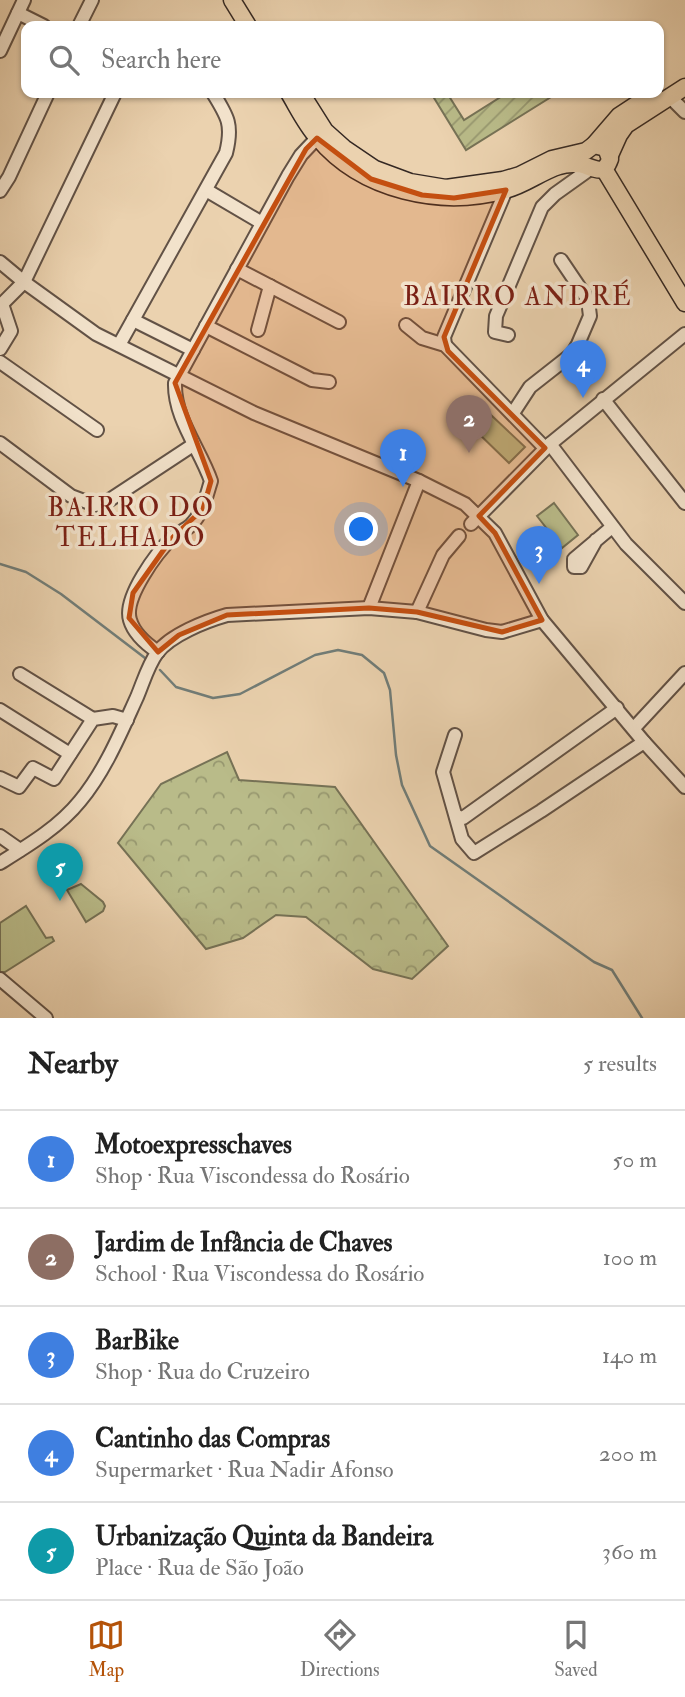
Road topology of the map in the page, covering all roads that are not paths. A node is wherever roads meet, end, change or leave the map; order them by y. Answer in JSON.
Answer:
{"nodes":[{"id":1,"x":24,"y":0,"type":"edge"},
{"id":2,"x":92,"y":0,"type":"edge"},
{"id":3,"x":232,"y":0,"type":"edge"},
{"id":4,"x":244,"y":0,"type":"edge"},
{"id":5,"x":18,"y":13,"type":"junction"},
{"id":6,"x":34,"y":21,"type":"edge"},
{"id":7,"x":82,"y":21,"type":"edge"},
{"id":8,"x":245,"y":21,"type":"edge"},
{"id":9,"x":257,"y":21,"type":"edge"},
{"id":10,"x":0,"y":51,"type":"edge"},
{"id":11,"x":685,"y":74,"type":"edge"},
{"id":12,"x":685,"y":87,"type":"edge"},
{"id":13,"x":664,"y":89,"type":"edge"},
{"id":14,"x":664,"y":90,"type":"edge"},
{"id":15,"x":664,"y":94,"type":"edge"},
{"id":16,"x":46,"y":98,"type":"edge"},
{"id":17,"x":113,"y":98,"type":"edge"},
{"id":18,"x":216,"y":98,"type":"edge"},
{"id":19,"x":293,"y":98,"type":"edge"},
{"id":20,"x":303,"y":98,"type":"edge"},
{"id":21,"x":654,"y":98,"type":"edge"},
{"id":22,"x":685,"y":112,"type":"edge"},
{"id":23,"x":321,"y":134,"type":"junction"},
{"id":24,"x":595,"y":159,"type":"junction"},
{"id":25,"x":9,"y":177,"type":"junction"},
{"id":26,"x":206,"y":190,"type":"junction"},
{"id":27,"x":506,"y":190,"type":"junction"},
{"id":28,"x":0,"y":191,"type":"edge"},
{"id":29,"x":0,"y":203,"type":"edge"},
{"id":30,"x":262,"y":223,"type":"junction"},
{"id":31,"x":561,"y":260,"type":"dead end"},
{"id":32,"x":0,"y":262,"type":"edge"},
{"id":33,"x":237,"y":269,"type":"junction"},
{"id":34,"x":24,"y":282,"type":"junction"},
{"id":35,"x":270,"y":286,"type":"junction"},
{"id":36,"x":685,"y":303,"type":"edge"},
{"id":37,"x":1,"y":305,"type":"edge"},
{"id":38,"x":133,"y":320,"type":"junction"},
{"id":39,"x":339,"y":322,"type":"dead end"},
{"id":40,"x":406,"y":325,"type":"dead end"},
{"id":41,"x":205,"y":326,"type":"junction"},
{"id":42,"x":258,"y":330,"type":"dead end"},
{"id":43,"x":685,"y":334,"type":"edge"},
{"id":44,"x":508,"y":335,"type":"dead end"},
{"id":45,"x":119,"y":345,"type":"junction"},
{"id":46,"x":445,"y":345,"type":"junction"},
{"id":47,"x":0,"y":349,"type":"edge"},
{"id":48,"x":193,"y":350,"type":"junction"},
{"id":49,"x":0,"y":362,"type":"edge"},
{"id":50,"x":178,"y":375,"type":"junction"},
{"id":51,"x":328,"y":382,"type":"dead end"},
{"id":52,"x":603,"y":400,"type":"junction"},
{"id":53,"x":513,"y":414,"type":"junction"},
{"id":54,"x":97,"y":430,"type":"dead end"},
{"id":55,"x":0,"y":443,"type":"edge"},
{"id":56,"x":193,"y":445,"type":"junction"},
{"id":57,"x":547,"y":446,"type":"junction"},
{"id":58,"x":419,"y":481,"type":"junction"},
{"id":59,"x":684,"y":501,"type":"edge"},
{"id":60,"x":475,"y":520,"type":"junction"},
{"id":61,"x":612,"y":527,"type":"junction"},
{"id":62,"x":459,"y":536,"type":"dead end"},
{"id":63,"x":596,"y":540,"type":"dead end"},
{"id":64,"x":685,"y":603,"type":"edge"},
{"id":65,"x":369,"y":608,"type":"junction"},
{"id":66,"x":417,"y":612,"type":"junction"},
{"id":67,"x":542,"y":620,"type":"junction"},
{"id":68,"x":158,"y":652,"type":"junction"},
{"id":69,"x":685,"y":673,"type":"edge"},
{"id":70,"x":20,"y":674,"type":"dead end"},
{"id":71,"x":617,"y":708,"type":"junction"},
{"id":72,"x":0,"y":710,"type":"edge"},
{"id":73,"x":93,"y":719,"type":"junction"},
{"id":74,"x":127,"y":720,"type":"junction"},
{"id":75,"x":634,"y":728,"type":"junction"},
{"id":76,"x":455,"y":735,"type":"dead end"},
{"id":77,"x":644,"y":742,"type":"junction"},
{"id":78,"x":70,"y":754,"type":"junction"},
{"id":79,"x":679,"y":775,"type":"edge"},
{"id":80,"x":0,"y":778,"type":"edge"},
{"id":81,"x":685,"y":787,"type":"edge"},
{"id":82,"x":456,"y":816,"type":"junction"},
{"id":83,"x":0,"y":836,"type":"edge"},
{"id":84,"x":20,"y":850,"type":"junction"},
{"id":85,"x":0,"y":863,"type":"edge"},
{"id":86,"x":0,"y":979,"type":"edge"},
{"id":87,"x":46,"y":1018,"type":"edge"}],
"edges":[{"from":1,"to":5,"type":"street"},
{"from":2,"to":7,"type":"street"},
{"from":3,"to":8,"type":"main road"},
{"from":4,"to":9,"type":"main road"},
{"from":5,"to":6,"type":"street"},
{"from":5,"to":10,"type":"street"},
{"from":11,"to":13,"type":"main road"},
{"from":12,"to":14,"type":"main road"},
{"from":15,"to":22,"type":"street"},
{"from":16,"to":25,"type":"street"},
{"from":17,"to":34,"type":"street"},
{"from":18,"to":26,"type":"street"},
{"from":19,"to":23,"type":"main road"},
{"from":20,"to":23,"type":"main road"},
{"from":21,"to":24,"type":"main road"},
{"from":23,"to":24,"type":"main road"},
{"from":23,"to":27,"type":"main road"},
{"from":23,"to":30,"type":"street"},
{"from":24,"to":27,"type":"main road"},
{"from":24,"to":36,"type":"main road"},
{"from":24,"to":44,"type":"street"},
{"from":25,"to":28,"type":"street"},
{"from":25,"to":29,"type":"street"},
{"from":26,"to":30,"type":"street"},
{"from":26,"to":38,"type":"street"},
{"from":27,"to":46,"type":"street"},
{"from":30,"to":33,"type":"street"},
{"from":31,"to":53,"type":"street"},
{"from":32,"to":34,"type":"street"},
{"from":33,"to":35,"type":"street"},
{"from":33,"to":41,"type":"street"},
{"from":34,"to":37,"type":"street"},
{"from":34,"to":45,"type":"street"},
{"from":35,"to":39,"type":"street"},
{"from":35,"to":42,"type":"street"},
{"from":37,"to":47,"type":"street"},
{"from":38,"to":45,"type":"street"},
{"from":38,"to":48,"type":"street"},
{"from":40,"to":46,"type":"street"},
{"from":41,"to":48,"type":"street"},
{"from":41,"to":51,"type":"street"},
{"from":43,"to":52,"type":"street"},
{"from":45,"to":50,"type":"street"},
{"from":46,"to":53,"type":"street"},
{"from":48,"to":50,"type":"street"},
{"from":49,"to":54,"type":"street"},
{"from":50,"to":56,"type":"street"},
{"from":50,"to":58,"type":"street"},
{"from":52,"to":57,"type":"street"},
{"from":52,"to":59,"type":"street"},
{"from":53,"to":57,"type":"street"},
{"from":55,"to":56,"type":"street"},
{"from":56,"to":68,"type":"street"},
{"from":57,"to":60,"type":"street"},
{"from":57,"to":61,"type":"street"},
{"from":58,"to":60,"type":"street"},
{"from":58,"to":65,"type":"street"},
{"from":60,"to":67,"type":"street"},
{"from":61,"to":63,"type":"street"},
{"from":61,"to":64,"type":"street"},
{"from":62,"to":66,"type":"street"},
{"from":65,"to":66,"type":"street"},
{"from":65,"to":68,"type":"street"},
{"from":66,"to":67,"type":"street"},
{"from":67,"to":71,"type":"street"},
{"from":68,"to":74,"type":"street"},
{"from":69,"to":75,"type":"street"},
{"from":70,"to":73,"type":"street"},
{"from":71,"to":75,"type":"street"},
{"from":71,"to":82,"type":"street"},
{"from":72,"to":78,"type":"street"},
{"from":73,"to":74,"type":"street"},
{"from":73,"to":78,"type":"street"},
{"from":74,"to":84,"type":"street"},
{"from":75,"to":77,"type":"street"},
{"from":76,"to":82,"type":"street"},
{"from":77,"to":79,"type":"street"},
{"from":77,"to":82,"type":"street"},
{"from":78,"to":80,"type":"street"},
{"from":79,"to":81,"type":"street"},
{"from":83,"to":84,"type":"street"},
{"from":84,"to":85,"type":"street"},
{"from":86,"to":87,"type":"street"}]}
